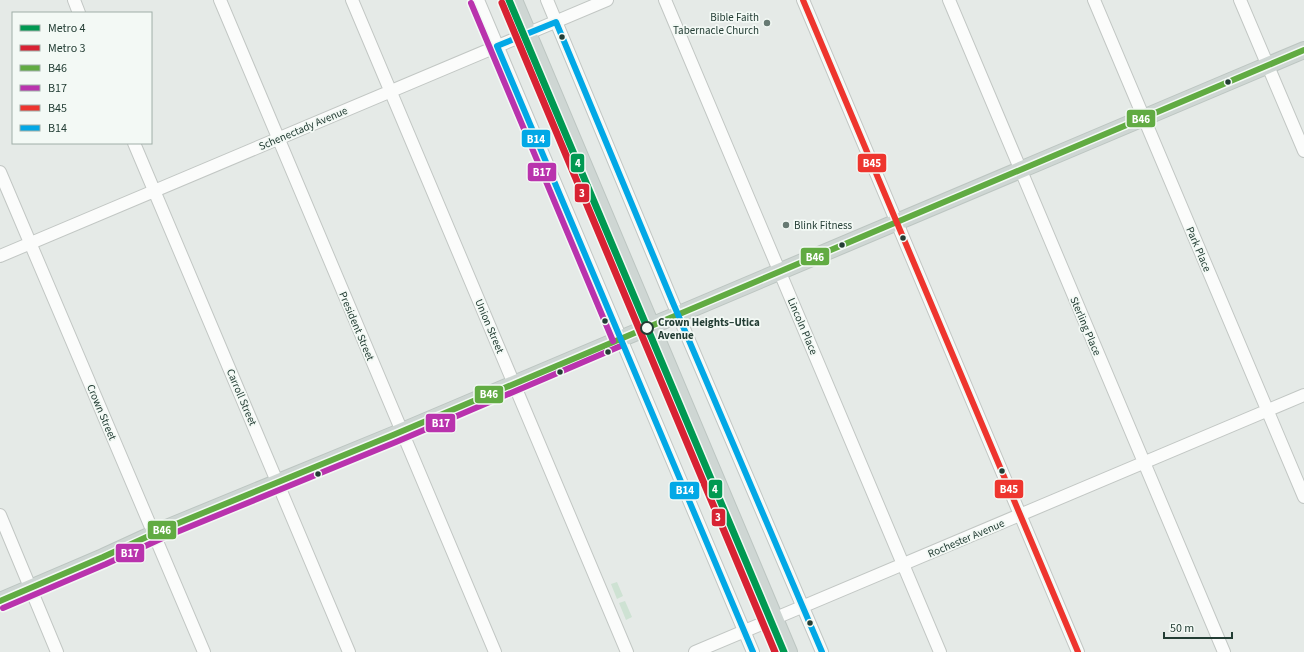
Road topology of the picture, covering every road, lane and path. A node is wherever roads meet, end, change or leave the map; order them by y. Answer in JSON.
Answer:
{"nodes":[{"id":1,"x":74,"y":0,"type":"edge"},
{"id":2,"x":220,"y":0,"type":"edge"},
{"id":3,"x":352,"y":0,"type":"edge"},
{"id":4,"x":478,"y":0,"type":"edge"},
{"id":5,"x":514,"y":0,"type":"edge"},
{"id":6,"x":547,"y":0,"type":"edge"},
{"id":7,"x":607,"y":0,"type":"edge"},
{"id":8,"x":665,"y":0,"type":"edge"},
{"id":9,"x":803,"y":0,"type":"edge"},
{"id":10,"x":949,"y":0,"type":"edge"},
{"id":11,"x":1094,"y":0,"type":"edge"},
{"id":12,"x":1240,"y":0,"type":"edge"},
{"id":13,"x":79,"y":12,"type":"edge"},
{"id":14,"x":556,"y":22,"type":"junction"},
{"id":15,"x":528,"y":33,"type":"junction"},
{"id":16,"x":497,"y":46,"type":"junction"},
{"id":17,"x":1304,"y":50,"type":"edge"},
{"id":18,"x":1268,"y":66,"type":"junction"},
{"id":19,"x":390,"y":91,"type":"junction"},
{"id":20,"x":1144,"y":118,"type":"junction"},
{"id":21,"x":278,"y":138,"type":"junction"},
{"id":22,"x":134,"y":144,"type":"edge"},
{"id":23,"x":1304,"y":151,"type":"edge"},
{"id":24,"x":1020,"y":170,"type":"junction"},
{"id":25,"x":0,"y":172,"type":"edge"},
{"id":26,"x":155,"y":191,"type":"junction"},
{"id":27,"x":897,"y":222,"type":"junction"},
{"id":28,"x":30,"y":244,"type":"junction"},
{"id":29,"x":0,"y":256,"type":"edge"},
{"id":30,"x":779,"y":271,"type":"junction"},
{"id":31,"x":678,"y":314,"type":"junction"},
{"id":32,"x":651,"y":325,"type":"junction"},
{"id":33,"x":620,"y":338,"type":"junction"},
{"id":34,"x":514,"y":383,"type":"junction"},
{"id":35,"x":1304,"y":395,"type":"edge"},
{"id":36,"x":1267,"y":410,"type":"junction"},
{"id":37,"x":401,"y":431,"type":"junction"},
{"id":38,"x":1144,"y":463,"type":"junction"},
{"id":39,"x":278,"y":482,"type":"junction"},
{"id":40,"x":1304,"y":497,"type":"edge"},
{"id":41,"x":0,"y":515,"type":"edge"},
{"id":42,"x":1020,"y":515,"type":"junction"},
{"id":43,"x":154,"y":534,"type":"junction"},
{"id":44,"x":903,"y":564,"type":"junction"},
{"id":45,"x":31,"y":588,"type":"junction"},
{"id":46,"x":0,"y":601,"type":"edge"},
{"id":47,"x":803,"y":606,"type":"junction"},
{"id":48,"x":775,"y":618,"type":"junction"},
{"id":49,"x":744,"y":631,"type":"junction"},
{"id":50,"x":57,"y":652,"type":"edge"},
{"id":51,"x":204,"y":652,"type":"edge"},
{"id":52,"x":349,"y":652,"type":"edge"},
{"id":53,"x":495,"y":652,"type":"edge"},
{"id":54,"x":627,"y":652,"type":"edge"},
{"id":55,"x":695,"y":652,"type":"edge"},
{"id":56,"x":753,"y":652,"type":"edge"},
{"id":57,"x":789,"y":652,"type":"edge"},
{"id":58,"x":822,"y":652,"type":"edge"},
{"id":59,"x":940,"y":652,"type":"edge"},
{"id":60,"x":1078,"y":652,"type":"edge"},
{"id":61,"x":1224,"y":652,"type":"edge"}],
"edges":[{"from":1,"to":13,"type":"street"},
{"from":2,"to":21,"type":"street","name":"President Street"},
{"from":3,"to":19,"type":"street","name":"Union Street"},
{"from":4,"to":16,"type":"street"},
{"from":5,"to":15,"type":"main road"},
{"from":6,"to":14,"type":"street"},
{"from":7,"to":14,"type":"street","name":"Schenectady Avenue"},
{"from":8,"to":30,"type":"street","name":"Lincoln Place"},
{"from":9,"to":27,"type":"street"},
{"from":10,"to":24,"type":"street","name":"Sterling Place"},
{"from":11,"to":20,"type":"street","name":"Park Place"},
{"from":12,"to":18,"type":"street"},
{"from":14,"to":15,"type":"street","name":"Schenectady Avenue"},
{"from":14,"to":31,"type":"street"},
{"from":15,"to":16,"type":"street","name":"Schenectady Avenue"},
{"from":15,"to":32,"type":"main road"},
{"from":16,"to":19,"type":"street","name":"Schenectady Avenue"},
{"from":16,"to":33,"type":"street"},
{"from":17,"to":18,"type":"main road"},
{"from":18,"to":20,"type":"main road"},
{"from":18,"to":23,"type":"street"},
{"from":19,"to":21,"type":"street","name":"Schenectady Avenue"},
{"from":19,"to":34,"type":"street","name":"Union Street"},
{"from":20,"to":24,"type":"main road"},
{"from":20,"to":36,"type":"street","name":"Park Place"},
{"from":21,"to":26,"type":"street","name":"Schenectady Avenue"},
{"from":21,"to":37,"type":"street","name":"President Street"},
{"from":22,"to":26,"type":"street","name":"Carroll Street"},
{"from":24,"to":27,"type":"main road"},
{"from":24,"to":38,"type":"street","name":"Sterling Place"},
{"from":25,"to":28,"type":"street","name":"Crown Street"},
{"from":26,"to":28,"type":"street","name":"Schenectady Avenue"},
{"from":26,"to":39,"type":"street","name":"Carroll Street"},
{"from":27,"to":30,"type":"main road"},
{"from":27,"to":42,"type":"street"},
{"from":28,"to":29,"type":"street","name":"Schenectady Avenue"},
{"from":28,"to":43,"type":"street","name":"Crown Street"},
{"from":30,"to":31,"type":"main road"},
{"from":30,"to":44,"type":"street","name":"Lincoln Place"},
{"from":31,"to":32,"type":"main road"},
{"from":31,"to":47,"type":"street"},
{"from":32,"to":33,"type":"main road"},
{"from":32,"to":48,"type":"main road"},
{"from":33,"to":34,"type":"main road"},
{"from":33,"to":49,"type":"street"},
{"from":34,"to":37,"type":"main road"},
{"from":34,"to":54,"type":"street","name":"Union Street"},
{"from":35,"to":36,"type":"street","name":"Rochester Avenue"},
{"from":36,"to":38,"type":"street","name":"Rochester Avenue"},
{"from":36,"to":40,"type":"street","name":"Park Place"},
{"from":37,"to":39,"type":"main road"},
{"from":37,"to":53,"type":"street","name":"President Street"},
{"from":38,"to":42,"type":"street","name":"Rochester Avenue"},
{"from":38,"to":61,"type":"street","name":"Sterling Place"},
{"from":39,"to":43,"type":"main road"},
{"from":39,"to":52,"type":"street","name":"Carroll Street"},
{"from":41,"to":45,"type":"street"},
{"from":42,"to":44,"type":"street","name":"Rochester Avenue"},
{"from":42,"to":60,"type":"street"},
{"from":43,"to":45,"type":"main road"},
{"from":43,"to":51,"type":"street","name":"Crown Street"},
{"from":44,"to":47,"type":"street","name":"Rochester Avenue"},
{"from":44,"to":59,"type":"street","name":"Lincoln Place"},
{"from":45,"to":46,"type":"main road"},
{"from":45,"to":50,"type":"street"},
{"from":47,"to":48,"type":"street","name":"Rochester Avenue"},
{"from":47,"to":58,"type":"street"},
{"from":48,"to":49,"type":"street","name":"Rochester Avenue"},
{"from":48,"to":57,"type":"main road"},
{"from":49,"to":55,"type":"street","name":"Rochester Avenue"},
{"from":49,"to":56,"type":"street"}]}
